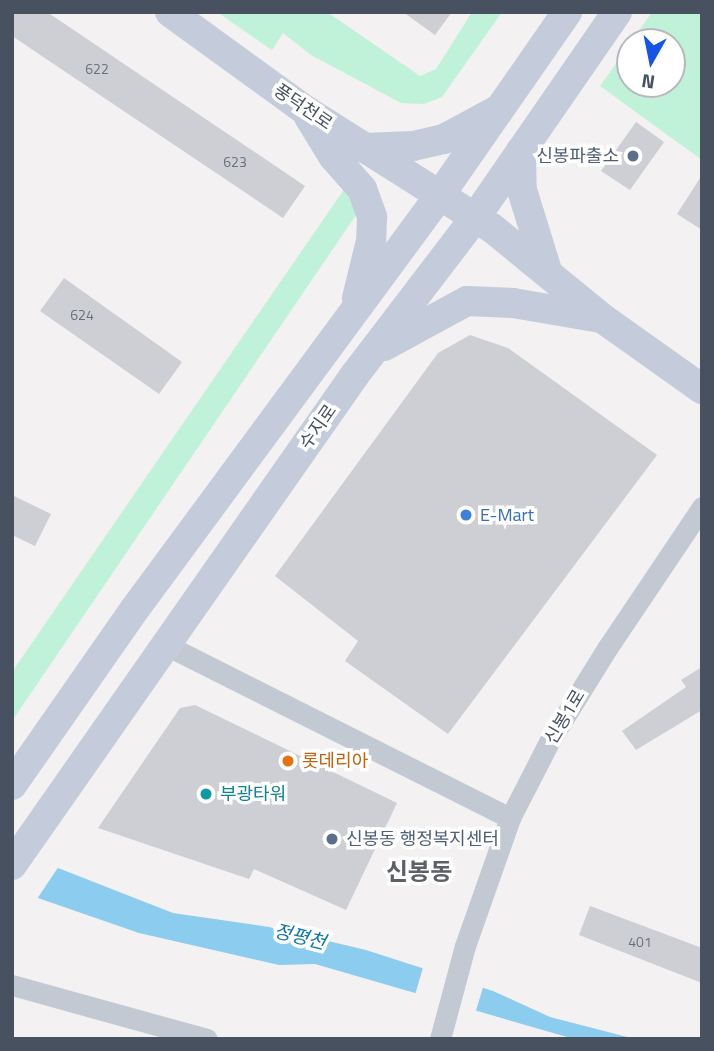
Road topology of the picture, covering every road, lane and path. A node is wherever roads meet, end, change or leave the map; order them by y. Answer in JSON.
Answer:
{"nodes":[{"id":1,"x":170,"y":12,"type":"edge"},
{"id":2,"x":567,"y":12,"type":"edge"},
{"id":3,"x":617,"y":12,"type":"edge"},
{"id":4,"x":305,"y":110,"type":"junction"},
{"id":5,"x":500,"y":110,"type":"junction"},
{"id":6,"x":364,"y":148,"type":"junction"},
{"id":7,"x":521,"y":151,"type":"junction"},
{"id":8,"x":440,"y":195,"type":"junction"},
{"id":9,"x":475,"y":218,"type":"junction"},
{"id":10,"x":547,"y":271,"type":"junction"},
{"id":11,"x":351,"y":317,"type":"junction"},
{"id":12,"x":602,"y":318,"type":"junction"},
{"id":13,"x":371,"y":354,"type":"junction"},
{"id":14,"x":702,"y":388,"type":"edge"},
{"id":15,"x":702,"y":507,"type":"edge"},
{"id":16,"x":166,"y":645,"type":"junction"},
{"id":17,"x":12,"y":785,"type":"edge"},
{"id":18,"x":510,"y":818,"type":"junction"},
{"id":19,"x":20,"y":856,"type":"edge"},
{"id":20,"x":12,"y":985,"type":"edge"},
{"id":21,"x":206,"y":1039,"type":"edge"},
{"id":22,"x":440,"y":1039,"type":"edge"}],
"edges":[{"from":1,"to":4,"type":"main road","name":"풍덕천로"},
{"from":2,"to":5,"type":"main road"},
{"from":3,"to":7,"type":"main road","name":"수지로"},
{"from":4,"to":6,"type":"main road","name":"풍덕천로"},
{"from":4,"to":11,"type":"main road"},
{"from":5,"to":6,"type":"main road"},
{"from":5,"to":8,"type":"main road"},
{"from":6,"to":8,"type":"main road","name":"풍덕천로"},
{"from":7,"to":9,"type":"main road","name":"수지로"},
{"from":7,"to":10,"type":"main road"},
{"from":8,"to":9,"type":"main road"},
{"from":8,"to":11,"type":"main road"},
{"from":9,"to":10,"type":"main road"},
{"from":9,"to":13,"type":"main road","name":"수지로"},
{"from":10,"to":12,"type":"main road"},
{"from":11,"to":17,"type":"main road"},
{"from":12,"to":13,"type":"main road"},
{"from":12,"to":14,"type":"main road"},
{"from":13,"to":16,"type":"main road","name":"수지로"},
{"from":15,"to":18,"type":"street","name":"신봉1로"},
{"from":16,"to":18,"type":"street"},
{"from":16,"to":19,"type":"main road","name":"수지로"},
{"from":18,"to":22,"type":"street","name":"신봉1로"},
{"from":20,"to":21,"type":"street"}]}
